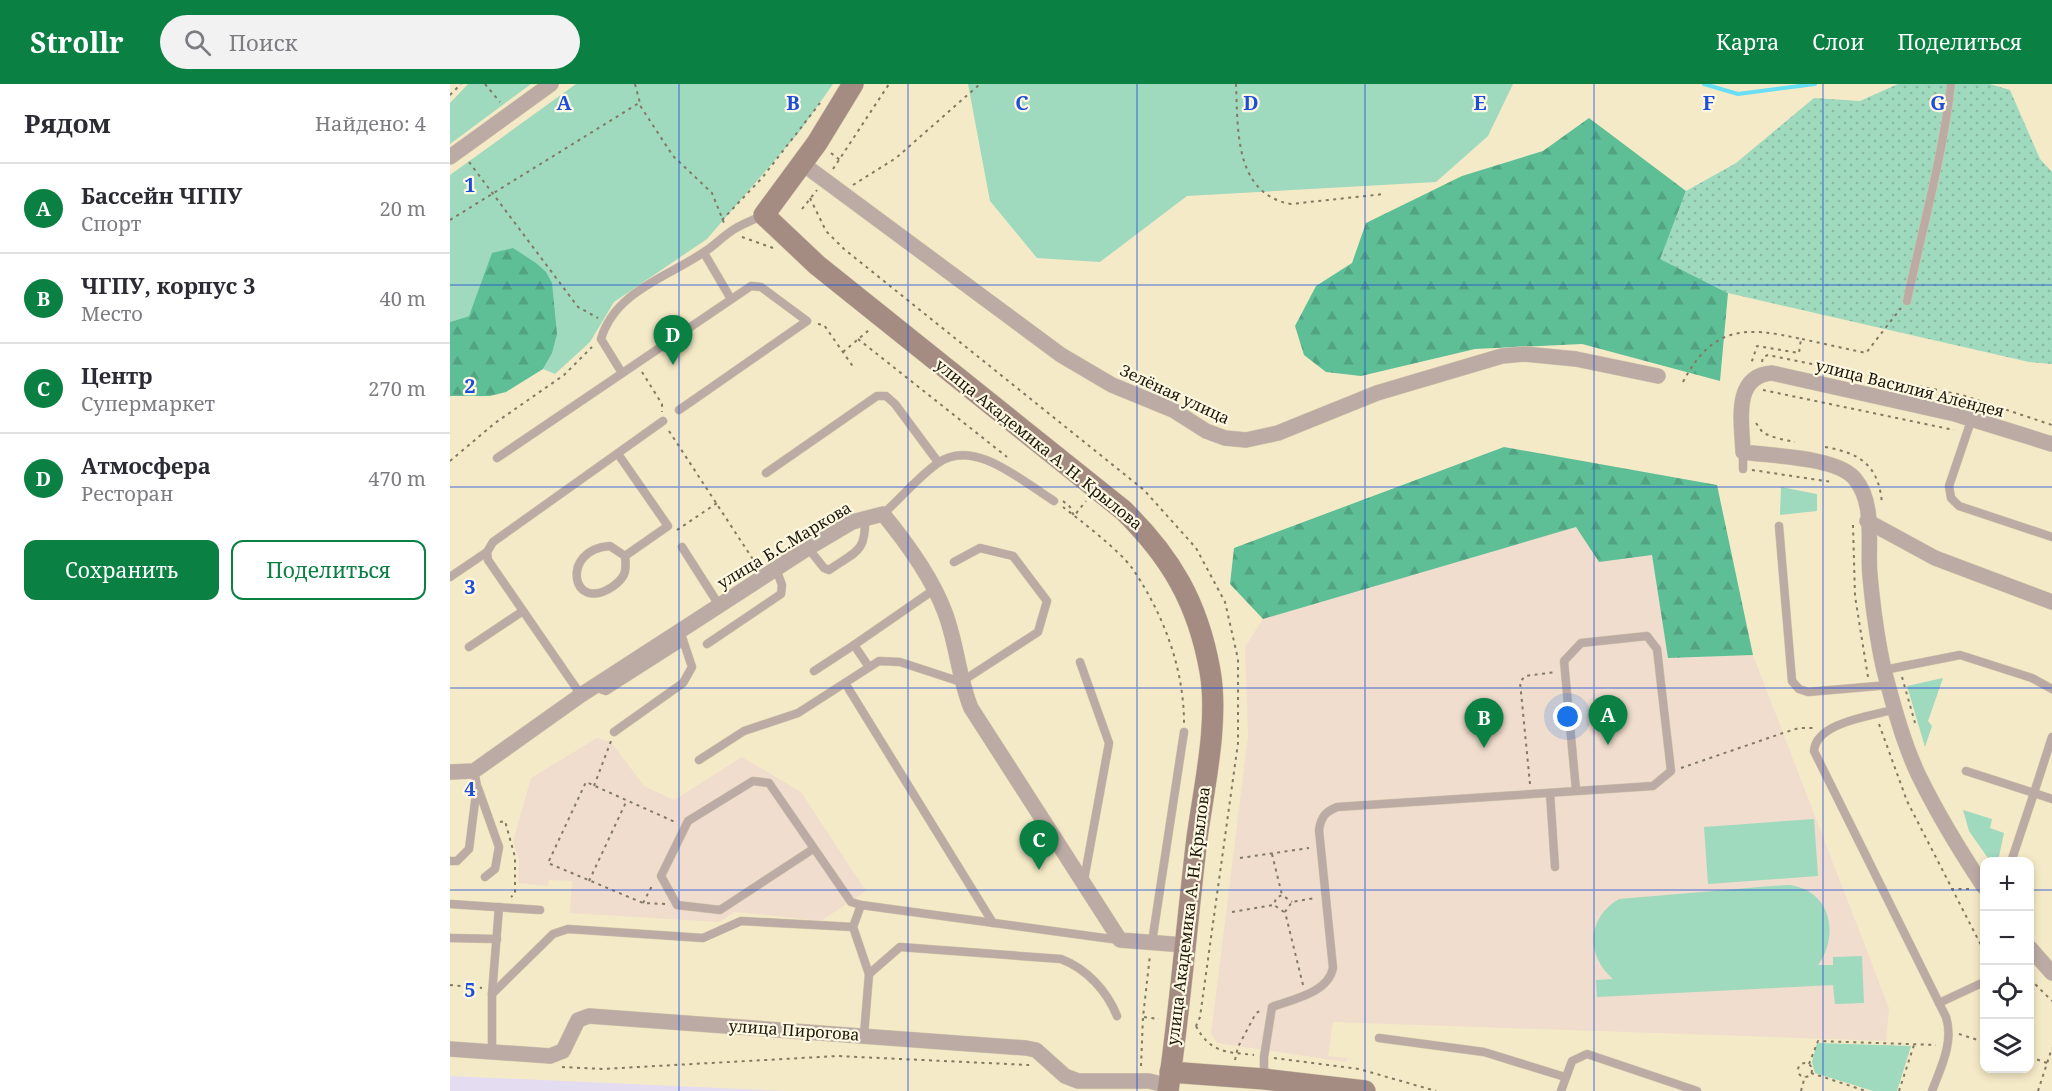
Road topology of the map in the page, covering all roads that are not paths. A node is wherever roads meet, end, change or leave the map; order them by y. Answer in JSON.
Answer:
{"nodes":[{"id":1,"x":551,"y":84,"type":"edge"},
{"id":2,"x":854,"y":84,"type":"edge"},
{"id":3,"x":1951,"y":84,"type":"edge"},
{"id":4,"x":455,"y":154,"type":"edge"},
{"id":5,"x":802,"y":164,"type":"junction"},
{"id":6,"x":764,"y":214,"type":"junction"},
{"id":7,"x":704,"y":253,"type":"junction"},
{"id":8,"x":731,"y":299,"type":"junction"},
{"id":9,"x":1907,"y":301,"type":"road end"},
{"id":10,"x":622,"y":373,"type":"junction"},
{"id":11,"x":1658,"y":376,"type":"dead end"},
{"id":12,"x":679,"y":410,"type":"dead end"},
{"id":13,"x":663,"y":421,"type":"road end"},
{"id":14,"x":1970,"y":425,"type":"junction"},
{"id":15,"x":2052,"y":444,"type":"edge"},
{"id":16,"x":1743,"y":452,"type":"junction"},
{"id":17,"x":618,"y":454,"type":"junction"},
{"id":18,"x":497,"y":458,"type":"dead end"},
{"id":19,"x":938,"y":462,"type":"junction"},
{"id":20,"x":1743,"y":469,"type":"dead end"},
{"id":21,"x":766,"y":473,"type":"dead end"},
{"id":22,"x":1058,"y":500,"type":"road end"},
{"id":23,"x":882,"y":514,"type":"junction"},
{"id":24,"x":865,"y":517,"type":"junction"},
{"id":25,"x":1867,"y":521,"type":"junction"},
{"id":26,"x":1779,"y":526,"type":"dead end"},
{"id":27,"x":2052,"y":537,"type":"edge"},
{"id":28,"x":682,"y":547,"type":"dead end"},
{"id":29,"x":808,"y":548,"type":"junction"},
{"id":30,"x":487,"y":552,"type":"junction"},
{"id":31,"x":625,"y":556,"type":"junction"},
{"id":32,"x":954,"y":562,"type":"dead end"},
{"id":33,"x":770,"y":573,"type":"junction"},
{"id":34,"x":450,"y":577,"type":"edge"},
{"id":35,"x":935,"y":589,"type":"junction"},
{"id":36,"x":2052,"y":602,"type":"edge"},
{"id":37,"x":719,"y":606,"type":"junction"},
{"id":38,"x":523,"y":611,"type":"junction"},
{"id":39,"x":680,"y":631,"type":"junction"},
{"id":40,"x":707,"y":644,"type":"dead end"},
{"id":41,"x":854,"y":645,"type":"junction"},
{"id":42,"x":469,"y":647,"type":"dead end"},
{"id":43,"x":1080,"y":662,"type":"dead end"},
{"id":44,"x":868,"y":667,"type":"junction"},
{"id":45,"x":814,"y":671,"type":"dead end"},
{"id":46,"x":1891,"y":674,"type":"junction"},
{"id":47,"x":961,"y":682,"type":"junction"},
{"id":48,"x":845,"y":683,"type":"junction"},
{"id":49,"x":2052,"y":689,"type":"edge"},
{"id":50,"x":588,"y":691,"type":"junction"},
{"id":51,"x":1896,"y":709,"type":"junction"},
{"id":52,"x":614,"y":732,"type":"road end"},
{"id":53,"x":1184,"y":732,"type":"road end"},
{"id":54,"x":2052,"y":737,"type":"edge"},
{"id":55,"x":699,"y":760,"type":"dead end"},
{"id":56,"x":474,"y":771,"type":"junction"},
{"id":57,"x":1966,"y":771,"type":"dead end"},
{"id":58,"x":450,"y":772,"type":"edge"},
{"id":59,"x":477,"y":786,"type":"junction"},
{"id":60,"x":1576,"y":790,"type":"junction"},
{"id":61,"x":1550,"y":793,"type":"junction"},
{"id":62,"x":2034,"y":793,"type":"junction"},
{"id":63,"x":2052,"y":799,"type":"edge"},
{"id":64,"x":813,"y":849,"type":"junction"},
{"id":65,"x":2012,"y":857,"type":"edge"},
{"id":66,"x":450,"y":861,"type":"edge"},
{"id":67,"x":1555,"y":867,"type":"dead end"},
{"id":68,"x":485,"y":877,"type":"dead end"},
{"id":69,"x":1084,"y":882,"type":"junction"},
{"id":70,"x":1980,"y":882,"type":"edge"},
{"id":71,"x":450,"y":904,"type":"edge"},
{"id":72,"x":861,"y":905,"type":"junction"},
{"id":73,"x":499,"y":907,"type":"junction"},
{"id":74,"x":540,"y":910,"type":"dead end"},
{"id":75,"x":993,"y":922,"type":"junction"},
{"id":76,"x":853,"y":927,"type":"junction"},
{"id":77,"x":450,"y":938,"type":"edge"},
{"id":78,"x":497,"y":939,"type":"junction"},
{"id":79,"x":1120,"y":940,"type":"junction"},
{"id":80,"x":1184,"y":945,"type":"junction"},
{"id":81,"x":1151,"y":946,"type":"junction"},
{"id":82,"x":2034,"y":957,"type":"edge"},
{"id":83,"x":2052,"y":973,"type":"edge"},
{"id":84,"x":869,"y":974,"type":"junction"},
{"id":85,"x":1980,"y":984,"type":"edge"},
{"id":86,"x":492,"y":993,"type":"junction"},
{"id":87,"x":1939,"y":1003,"type":"junction"},
{"id":88,"x":1117,"y":1016,"type":"dead end"},
{"id":89,"x":864,"y":1035,"type":"junction"},
{"id":90,"x":1379,"y":1038,"type":"dead end"},
{"id":91,"x":450,"y":1048,"type":"edge"},
{"id":92,"x":492,"y":1051,"type":"junction"},
{"id":93,"x":1565,"y":1077,"type":"junction"},
{"id":94,"x":1264,"y":1079,"type":"junction"},
{"id":95,"x":1159,"y":1081,"type":"edge"},
{"id":96,"x":1246,"y":1091,"type":"edge"},
{"id":97,"x":1365,"y":1091,"type":"edge"},
{"id":98,"x":1561,"y":1091,"type":"edge"},
{"id":99,"x":1697,"y":1091,"type":"edge"},
{"id":100,"x":1932,"y":1091,"type":"edge"}],
"edges":[{"from":1,"to":4,"type":"street"},
{"from":2,"to":5,"type":"main road"},
{"from":3,"to":9,"type":"lane"},
{"from":5,"to":6,"type":"main road"},
{"from":5,"to":11,"type":"street","name":"Зелёная улица"},
{"from":6,"to":7,"type":"lane"},
{"from":6,"to":80,"type":"main road","name":"улица Академика А. Н. Крылова"},
{"from":7,"to":8,"type":"lane"},
{"from":7,"to":10,"type":"lane"},
{"from":8,"to":10,"type":"lane"},
{"from":8,"to":12,"type":"lane"},
{"from":10,"to":18,"type":"lane"},
{"from":13,"to":17,"type":"lane"},
{"from":14,"to":15,"type":"street","name":"улица Василия Алендея"},
{"from":14,"to":16,"type":"street","name":"улица Василия Алендея"},
{"from":14,"to":27,"type":"lane"},
{"from":16,"to":20,"type":"lane"},
{"from":16,"to":25,"type":"street"},
{"from":17,"to":30,"type":"lane"},
{"from":17,"to":31,"type":"lane"},
{"from":19,"to":21,"type":"lane"},
{"from":19,"to":22,"type":"lane"},
{"from":19,"to":23,"type":"lane"},
{"from":23,"to":24,"type":"street","name":"улица Б.С.Маркова"},
{"from":23,"to":35,"type":"street"},
{"from":24,"to":29,"type":"street","name":"улица Б.С.Маркова"},
{"from":24,"to":29,"type":"lane"},
{"from":25,"to":36,"type":"street"},
{"from":25,"to":46,"type":"street"},
{"from":26,"to":46,"type":"lane"},
{"from":28,"to":37,"type":"lane"},
{"from":29,"to":33,"type":"street","name":"улица Б.С.Маркова"},
{"from":30,"to":34,"type":"lane"},
{"from":30,"to":38,"type":"lane"},
{"from":31,"to":31,"type":"lane"},
{"from":32,"to":47,"type":"lane"},
{"from":33,"to":37,"type":"street","name":"улица Б.С.Маркова"},
{"from":33,"to":40,"type":"lane"},
{"from":35,"to":41,"type":"lane"},
{"from":35,"to":47,"type":"street"},
{"from":37,"to":39,"type":"street","name":"улица Б.С.Маркова"},
{"from":38,"to":42,"type":"lane"},
{"from":38,"to":50,"type":"lane"},
{"from":39,"to":50,"type":"street","name":"улица Б.С.Маркова"},
{"from":39,"to":52,"type":"lane"},
{"from":41,"to":44,"type":"lane"},
{"from":41,"to":45,"type":"lane"},
{"from":43,"to":69,"type":"lane"},
{"from":44,"to":47,"type":"lane"},
{"from":44,"to":48,"type":"lane"},
{"from":46,"to":49,"type":"lane"},
{"from":46,"to":51,"type":"street"},
{"from":47,"to":69,"type":"street"},
{"from":48,"to":55,"type":"lane"},
{"from":48,"to":75,"type":"lane"},
{"from":50,"to":56,"type":"street","name":"улица Б.С.Маркова"},
{"from":51,"to":70,"type":"street"},
{"from":51,"to":87,"type":"lane"},
{"from":53,"to":81,"type":"lane"},
{"from":54,"to":62,"type":"lane"},
{"from":56,"to":58,"type":"street"},
{"from":56,"to":59,"type":"lane"},
{"from":57,"to":62,"type":"lane"},
{"from":59,"to":66,"type":"lane"},
{"from":59,"to":68,"type":"lane"},
{"from":60,"to":60,"type":"lane"},
{"from":60,"to":61,"type":"lane"},
{"from":61,"to":67,"type":"lane"},
{"from":61,"to":94,"type":"lane"},
{"from":62,"to":63,"type":"lane"},
{"from":62,"to":65,"type":"lane"},
{"from":64,"to":64,"type":"lane"},
{"from":64,"to":72,"type":"lane"},
{"from":69,"to":79,"type":"street"},
{"from":71,"to":73,"type":"lane"},
{"from":72,"to":75,"type":"lane"},
{"from":72,"to":76,"type":"lane"},
{"from":73,"to":74,"type":"lane"},
{"from":73,"to":78,"type":"lane"},
{"from":75,"to":79,"type":"lane"},
{"from":76,"to":84,"type":"lane"},
{"from":76,"to":86,"type":"lane"},
{"from":77,"to":78,"type":"lane"},
{"from":78,"to":86,"type":"lane"},
{"from":79,"to":81,"type":"street"},
{"from":80,"to":81,"type":"street"},
{"from":80,"to":95,"type":"main road","name":"улица Академика А. Н. Крылова"},
{"from":82,"to":83,"type":"street"},
{"from":84,"to":88,"type":"lane"},
{"from":84,"to":89,"type":"lane"},
{"from":85,"to":87,"type":"lane"},
{"from":86,"to":92,"type":"lane"},
{"from":87,"to":100,"type":"lane"},
{"from":89,"to":92,"type":"street","name":"улица Пирогова"},
{"from":89,"to":95,"type":"street","name":"улица Пирогова"},
{"from":90,"to":93,"type":"lane"},
{"from":91,"to":92,"type":"street","name":"улица Пирогова"},
{"from":93,"to":98,"type":"lane"},
{"from":93,"to":99,"type":"lane"},
{"from":94,"to":95,"type":"main road","name":"улица Пирогова"},
{"from":94,"to":97,"type":"main road","name":"улица Пирогова"},
{"from":95,"to":96,"type":"main road","name":"улица Пирогова"}]}
